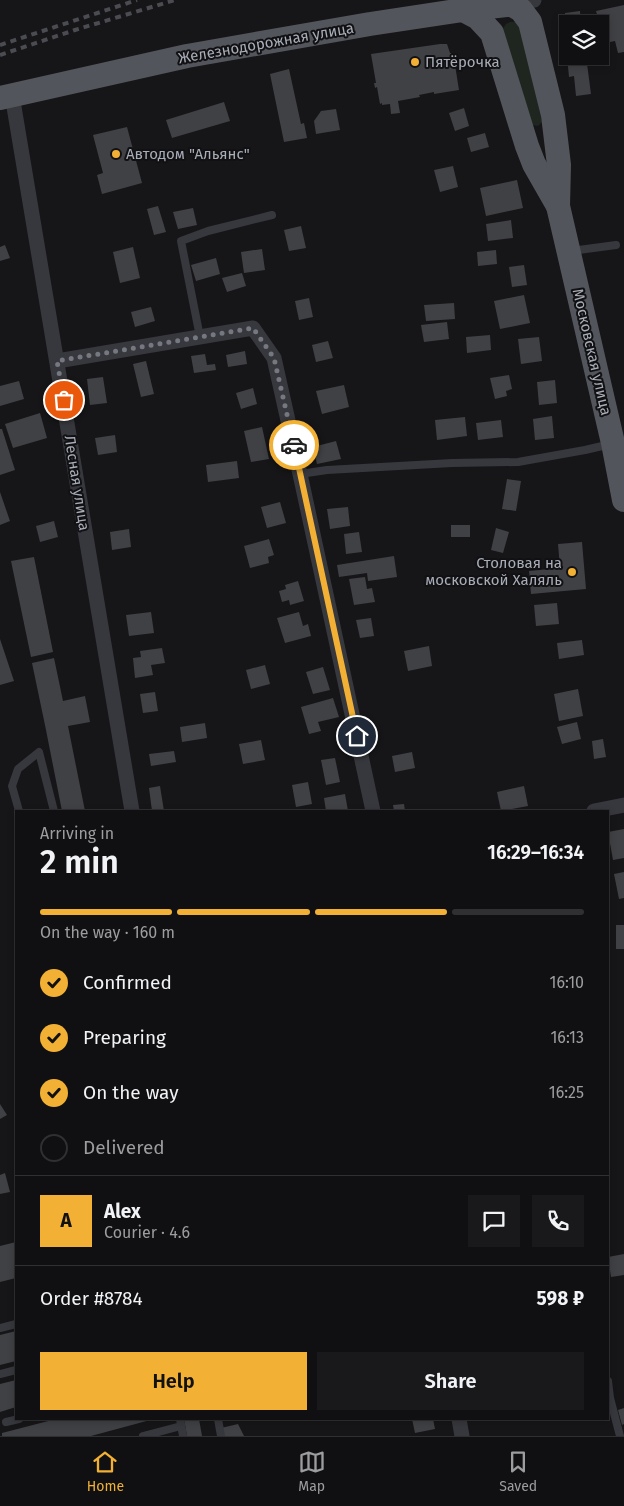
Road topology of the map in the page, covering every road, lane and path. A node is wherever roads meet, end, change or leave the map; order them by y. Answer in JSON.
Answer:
{"nodes":[{"id":1,"x":542,"y":0,"type":"edge"},
{"id":2,"x":506,"y":5,"type":"junction"},
{"id":3,"x":463,"y":10,"type":"junction"},
{"id":4,"x":532,"y":11,"type":"edge"},
{"id":5,"x":492,"y":33,"type":"junction"},
{"id":6,"x":6,"y":97,"type":"edge"},
{"id":7,"x":552,"y":115,"type":"junction"},
{"id":8,"x":521,"y":129,"type":"junction"},
{"id":9,"x":558,"y":206,"type":"junction"},
{"id":10,"x":272,"y":215,"type":"dead end"},
{"id":11,"x":616,"y":244,"type":"dead end"},
{"id":12,"x":568,"y":251,"type":"junction"},
{"id":13,"x":200,"y":337,"type":"junction"},
{"id":14,"x":57,"y":361,"type":"junction"},
{"id":15,"x":613,"y":443,"type":"junction"},
{"id":16,"x":300,"y":474,"type":"junction"},
{"id":17,"x":622,"y":475,"type":"edge"},
{"id":18,"x":624,"y":500,"type":"edge"},
{"id":19,"x":624,"y":805,"type":"edge"},
{"id":20,"x":19,"y":810,"type":"edge"},
{"id":21,"x":54,"y":810,"type":"edge"},
{"id":22,"x":132,"y":810,"type":"edge"},
{"id":23,"x":373,"y":810,"type":"edge"},
{"id":24,"x":599,"y":810,"type":"edge"},
{"id":25,"x":15,"y":1324,"type":"edge"},
{"id":26,"x":0,"y":1328,"type":"edge"},
{"id":27,"x":15,"y":1370,"type":"edge"},
{"id":28,"x":0,"y":1374,"type":"edge"},
{"id":29,"x":609,"y":1390,"type":"edge"},
{"id":30,"x":15,"y":1420,"type":"edge"},
{"id":31,"x":218,"y":1420,"type":"edge"},
{"id":32,"x":459,"y":1420,"type":"edge"},
{"id":33,"x":6,"y":1422,"type":"dead end"},
{"id":34,"x":180,"y":1422,"type":"edge"},
{"id":35,"x":142,"y":1436,"type":"edge"},
{"id":36,"x":183,"y":1436,"type":"edge"},
{"id":37,"x":221,"y":1436,"type":"edge"},
{"id":38,"x":462,"y":1436,"type":"edge"},
{"id":39,"x":620,"y":1436,"type":"edge"}],
"edges":[{"from":1,"to":4,"type":"street"},
{"from":2,"to":3,"type":"main road","name":"Железнодорожная улица"},
{"from":2,"to":4,"type":"main road"},
{"from":2,"to":5,"type":"main road"},
{"from":3,"to":5,"type":"main road","name":"Московская улица"},
{"from":3,"to":6,"type":"main road","name":"Железнодорожная улица"},
{"from":4,"to":7,"type":"main road","name":"Московская улица"},
{"from":5,"to":8,"type":"main road","name":"Московская улица"},
{"from":6,"to":14,"type":"street","name":"Лесная улица"},
{"from":7,"to":8,"type":"main road"},
{"from":7,"to":9,"type":"main road","name":"Московская улица"},
{"from":8,"to":9,"type":"main road","name":"Московская улица"},
{"from":9,"to":12,"type":"main road","name":"Московская улица"},
{"from":10,"to":13,"type":"lane"},
{"from":11,"to":12,"type":"lane"},
{"from":12,"to":15,"type":"main road","name":"Московская улица"},
{"from":13,"to":14,"type":"street"},
{"from":13,"to":16,"type":"street"},
{"from":14,"to":22,"type":"street","name":"Лесная улица"},
{"from":15,"to":16,"type":"lane"},
{"from":15,"to":17,"type":"main road","name":"Московская улица"},
{"from":16,"to":23,"type":"street"},
{"from":17,"to":18,"type":"main road","name":"Московская улица"},
{"from":19,"to":24,"type":"street"},
{"from":20,"to":21,"type":"lane"},
{"from":25,"to":26,"type":"lane"},
{"from":27,"to":28,"type":"lane"},
{"from":29,"to":39,"type":"lane"},
{"from":30,"to":33,"type":"lane"},
{"from":31,"to":37,"type":"lane"},
{"from":32,"to":38,"type":"street"},
{"from":34,"to":35,"type":"lane"},
{"from":34,"to":36,"type":"lane"}]}
